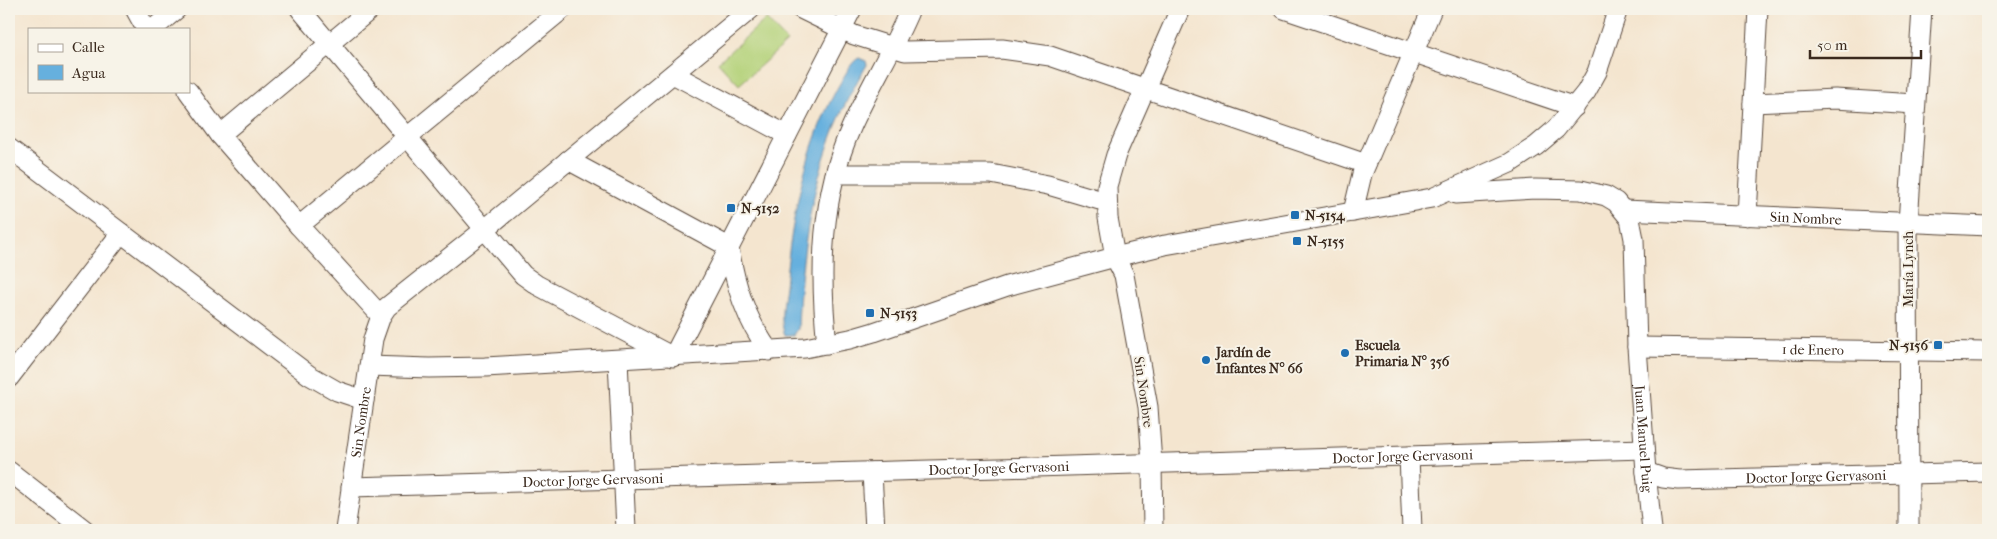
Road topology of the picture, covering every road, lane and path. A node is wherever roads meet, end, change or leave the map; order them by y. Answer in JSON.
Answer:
{"nodes":[{"id":1,"x":135,"y":9,"type":"edge"},
{"id":2,"x":178,"y":9,"type":"edge"},
{"id":3,"x":300,"y":9,"type":"edge"},
{"id":4,"x":371,"y":9,"type":"edge"},
{"id":5,"x":563,"y":9,"type":"edge"},
{"id":6,"x":751,"y":9,"type":"edge"},
{"id":7,"x":801,"y":9,"type":"edge"},
{"id":8,"x":852,"y":9,"type":"edge"},
{"id":9,"x":910,"y":9,"type":"edge"},
{"id":10,"x":1180,"y":9,"type":"edge"},
{"id":11,"x":1284,"y":9,"type":"edge"},
{"id":12,"x":1432,"y":9,"type":"edge"},
{"id":13,"x":1618,"y":9,"type":"edge"},
{"id":14,"x":1758,"y":9,"type":"edge"},
{"id":15,"x":1922,"y":9,"type":"edge"},
{"id":16,"x":145,"y":28,"type":"edge"},
{"id":17,"x":154,"y":28,"type":"edge"},
{"id":18,"x":842,"y":29,"type":"junction"},
{"id":19,"x":329,"y":44,"type":"junction"},
{"id":20,"x":893,"y":48,"type":"junction"},
{"id":21,"x":1414,"y":53,"type":"junction"},
{"id":22,"x":673,"y":74,"type":"junction"},
{"id":23,"x":1145,"y":88,"type":"junction"},
{"id":24,"x":189,"y":92,"type":"edge"},
{"id":25,"x":1753,"y":103,"type":"junction"},
{"id":26,"x":1915,"y":104,"type":"junction"},
{"id":27,"x":1575,"y":107,"type":"junction"},
{"id":28,"x":220,"y":135,"type":"junction"},
{"id":29,"x":787,"y":135,"type":"junction"},
{"id":30,"x":407,"y":137,"type":"junction"},
{"id":31,"x":9,"y":148,"type":"edge"},
{"id":32,"x":568,"y":160,"type":"junction"},
{"id":33,"x":1366,"y":164,"type":"junction"},
{"id":34,"x":835,"y":174,"type":"junction"},
{"id":35,"x":1432,"y":198,"type":"junction"},
{"id":36,"x":1106,"y":202,"type":"junction"},
{"id":37,"x":1624,"y":210,"type":"junction"},
{"id":38,"x":1353,"y":212,"type":"junction"},
{"id":39,"x":1747,"y":216,"type":"junction"},
{"id":40,"x":1908,"y":223,"type":"junction"},
{"id":41,"x":299,"y":226,"type":"junction"},
{"id":42,"x":1988,"y":226,"type":"edge"},
{"id":43,"x":484,"y":230,"type":"junction"},
{"id":44,"x":121,"y":233,"type":"junction"},
{"id":45,"x":730,"y":247,"type":"junction"},
{"id":46,"x":1115,"y":257,"type":"junction"},
{"id":47,"x":381,"y":316,"type":"junction"},
{"id":48,"x":827,"y":344,"type":"junction"},
{"id":49,"x":1637,"y":346,"type":"junction"},
{"id":50,"x":769,"y":351,"type":"junction"},
{"id":51,"x":1908,"y":351,"type":"junction"},
{"id":52,"x":1988,"y":352,"type":"edge"},
{"id":53,"x":674,"y":357,"type":"junction"},
{"id":54,"x":618,"y":360,"type":"junction"},
{"id":55,"x":369,"y":366,"type":"junction"},
{"id":56,"x":9,"y":378,"type":"edge"},
{"id":57,"x":364,"y":400,"type":"junction"},
{"id":58,"x":1644,"y":449,"type":"junction"},
{"id":59,"x":1409,"y":456,"type":"junction"},
{"id":60,"x":1152,"y":464,"type":"junction"},
{"id":61,"x":9,"y":471,"type":"edge"},
{"id":62,"x":872,"y":472,"type":"junction"},
{"id":63,"x":1646,"y":472,"type":"junction"},
{"id":64,"x":1988,"y":472,"type":"edge"},
{"id":65,"x":1909,"y":474,"type":"junction"},
{"id":66,"x":624,"y":478,"type":"junction"},
{"id":67,"x":351,"y":487,"type":"junction"},
{"id":68,"x":86,"y":530,"type":"edge"},
{"id":69,"x":345,"y":530,"type":"edge"},
{"id":70,"x":626,"y":530,"type":"edge"},
{"id":71,"x":875,"y":530,"type":"edge"},
{"id":72,"x":1153,"y":530,"type":"edge"},
{"id":73,"x":1412,"y":530,"type":"edge"},
{"id":74,"x":1652,"y":530,"type":"edge"},
{"id":75,"x":1909,"y":530,"type":"edge"}],
"edges":[{"from":1,"to":16,"type":"street"},
{"from":2,"to":17,"type":"street"},
{"from":3,"to":19,"type":"street"},
{"from":4,"to":19,"type":"street"},
{"from":5,"to":30,"type":"street"},
{"from":6,"to":22,"type":"street"},
{"from":7,"to":18,"type":"street"},
{"from":8,"to":18,"type":"street"},
{"from":9,"to":20,"type":"street"},
{"from":10,"to":23,"type":"street","name":"Sin Nombre"},
{"from":11,"to":21,"type":"street"},
{"from":12,"to":21,"type":"street"},
{"from":13,"to":27,"type":"street"},
{"from":14,"to":25,"type":"street"},
{"from":15,"to":26,"type":"street","name":"María Lynch"},
{"from":18,"to":20,"type":"street"},
{"from":18,"to":29,"type":"street"},
{"from":19,"to":28,"type":"street"},
{"from":19,"to":30,"type":"street"},
{"from":20,"to":23,"type":"street"},
{"from":20,"to":34,"type":"street"},
{"from":21,"to":27,"type":"street"},
{"from":21,"to":33,"type":"street"},
{"from":22,"to":29,"type":"street"},
{"from":22,"to":32,"type":"street"},
{"from":23,"to":33,"type":"street"},
{"from":23,"to":36,"type":"street","name":"Sin Nombre"},
{"from":24,"to":28,"type":"street"},
{"from":25,"to":26,"type":"street"},
{"from":25,"to":39,"type":"street"},
{"from":26,"to":40,"type":"street","name":"María Lynch"},
{"from":27,"to":35,"type":"street"},
{"from":28,"to":41,"type":"street"},
{"from":29,"to":45,"type":"street"},
{"from":30,"to":41,"type":"street"},
{"from":30,"to":43,"type":"street"},
{"from":31,"to":44,"type":"street"},
{"from":32,"to":43,"type":"street"},
{"from":32,"to":45,"type":"street"},
{"from":33,"to":38,"type":"street"},
{"from":34,"to":36,"type":"street"},
{"from":34,"to":48,"type":"street"},
{"from":35,"to":37,"type":"street"},
{"from":35,"to":38,"type":"street"},
{"from":36,"to":46,"type":"street","name":"Sin Nombre"},
{"from":37,"to":39,"type":"street","name":"Sin Nombre"},
{"from":37,"to":49,"type":"street"},
{"from":38,"to":46,"type":"street"},
{"from":39,"to":40,"type":"street","name":"Sin Nombre"},
{"from":40,"to":42,"type":"street","name":"Sin Nombre"},
{"from":40,"to":51,"type":"street","name":"María Lynch"},
{"from":41,"to":47,"type":"street"},
{"from":43,"to":47,"type":"street"},
{"from":43,"to":53,"type":"street"},
{"from":44,"to":56,"type":"street"},
{"from":44,"to":57,"type":"street"},
{"from":45,"to":50,"type":"street"},
{"from":45,"to":53,"type":"street"},
{"from":46,"to":48,"type":"street"},
{"from":46,"to":60,"type":"street","name":"Sin Nombre"},
{"from":47,"to":55,"type":"street","name":"Sin Nombre"},
{"from":48,"to":50,"type":"street"},
{"from":49,"to":51,"type":"street","name":"1 de Enero"},
{"from":49,"to":58,"type":"street","name":"Juan Manuel Puig"},
{"from":50,"to":53,"type":"street"},
{"from":51,"to":52,"type":"street","name":"1 de Enero"},
{"from":51,"to":65,"type":"street","name":"María Lynch"},
{"from":53,"to":54,"type":"street"},
{"from":54,"to":55,"type":"street"},
{"from":54,"to":66,"type":"street"},
{"from":55,"to":57,"type":"street","name":"Sin Nombre"},
{"from":57,"to":67,"type":"street","name":"Sin Nombre"},
{"from":58,"to":59,"type":"street","name":"Doctor Jorge Gervasoni"},
{"from":58,"to":63,"type":"street","name":"Juan Manuel Puig"},
{"from":59,"to":60,"type":"street","name":"Doctor Jorge Gervasoni"},
{"from":59,"to":73,"type":"street"},
{"from":60,"to":62,"type":"street","name":"Doctor Jorge Gervasoni"},
{"from":60,"to":72,"type":"street","name":"Sin Nombre"},
{"from":61,"to":68,"type":"street"},
{"from":62,"to":66,"type":"street","name":"Doctor Jorge Gervasoni"},
{"from":62,"to":71,"type":"street"},
{"from":63,"to":65,"type":"street","name":"Doctor Jorge Gervasoni"},
{"from":63,"to":74,"type":"street","name":"Juan Manuel Puig"},
{"from":64,"to":65,"type":"street","name":"Doctor Jorge Gervasoni"},
{"from":65,"to":75,"type":"street","name":"María Lynch"},
{"from":66,"to":67,"type":"street","name":"Doctor Jorge Gervasoni"},
{"from":66,"to":70,"type":"street"},
{"from":67,"to":69,"type":"street","name":"Sin Nombre"}]}
